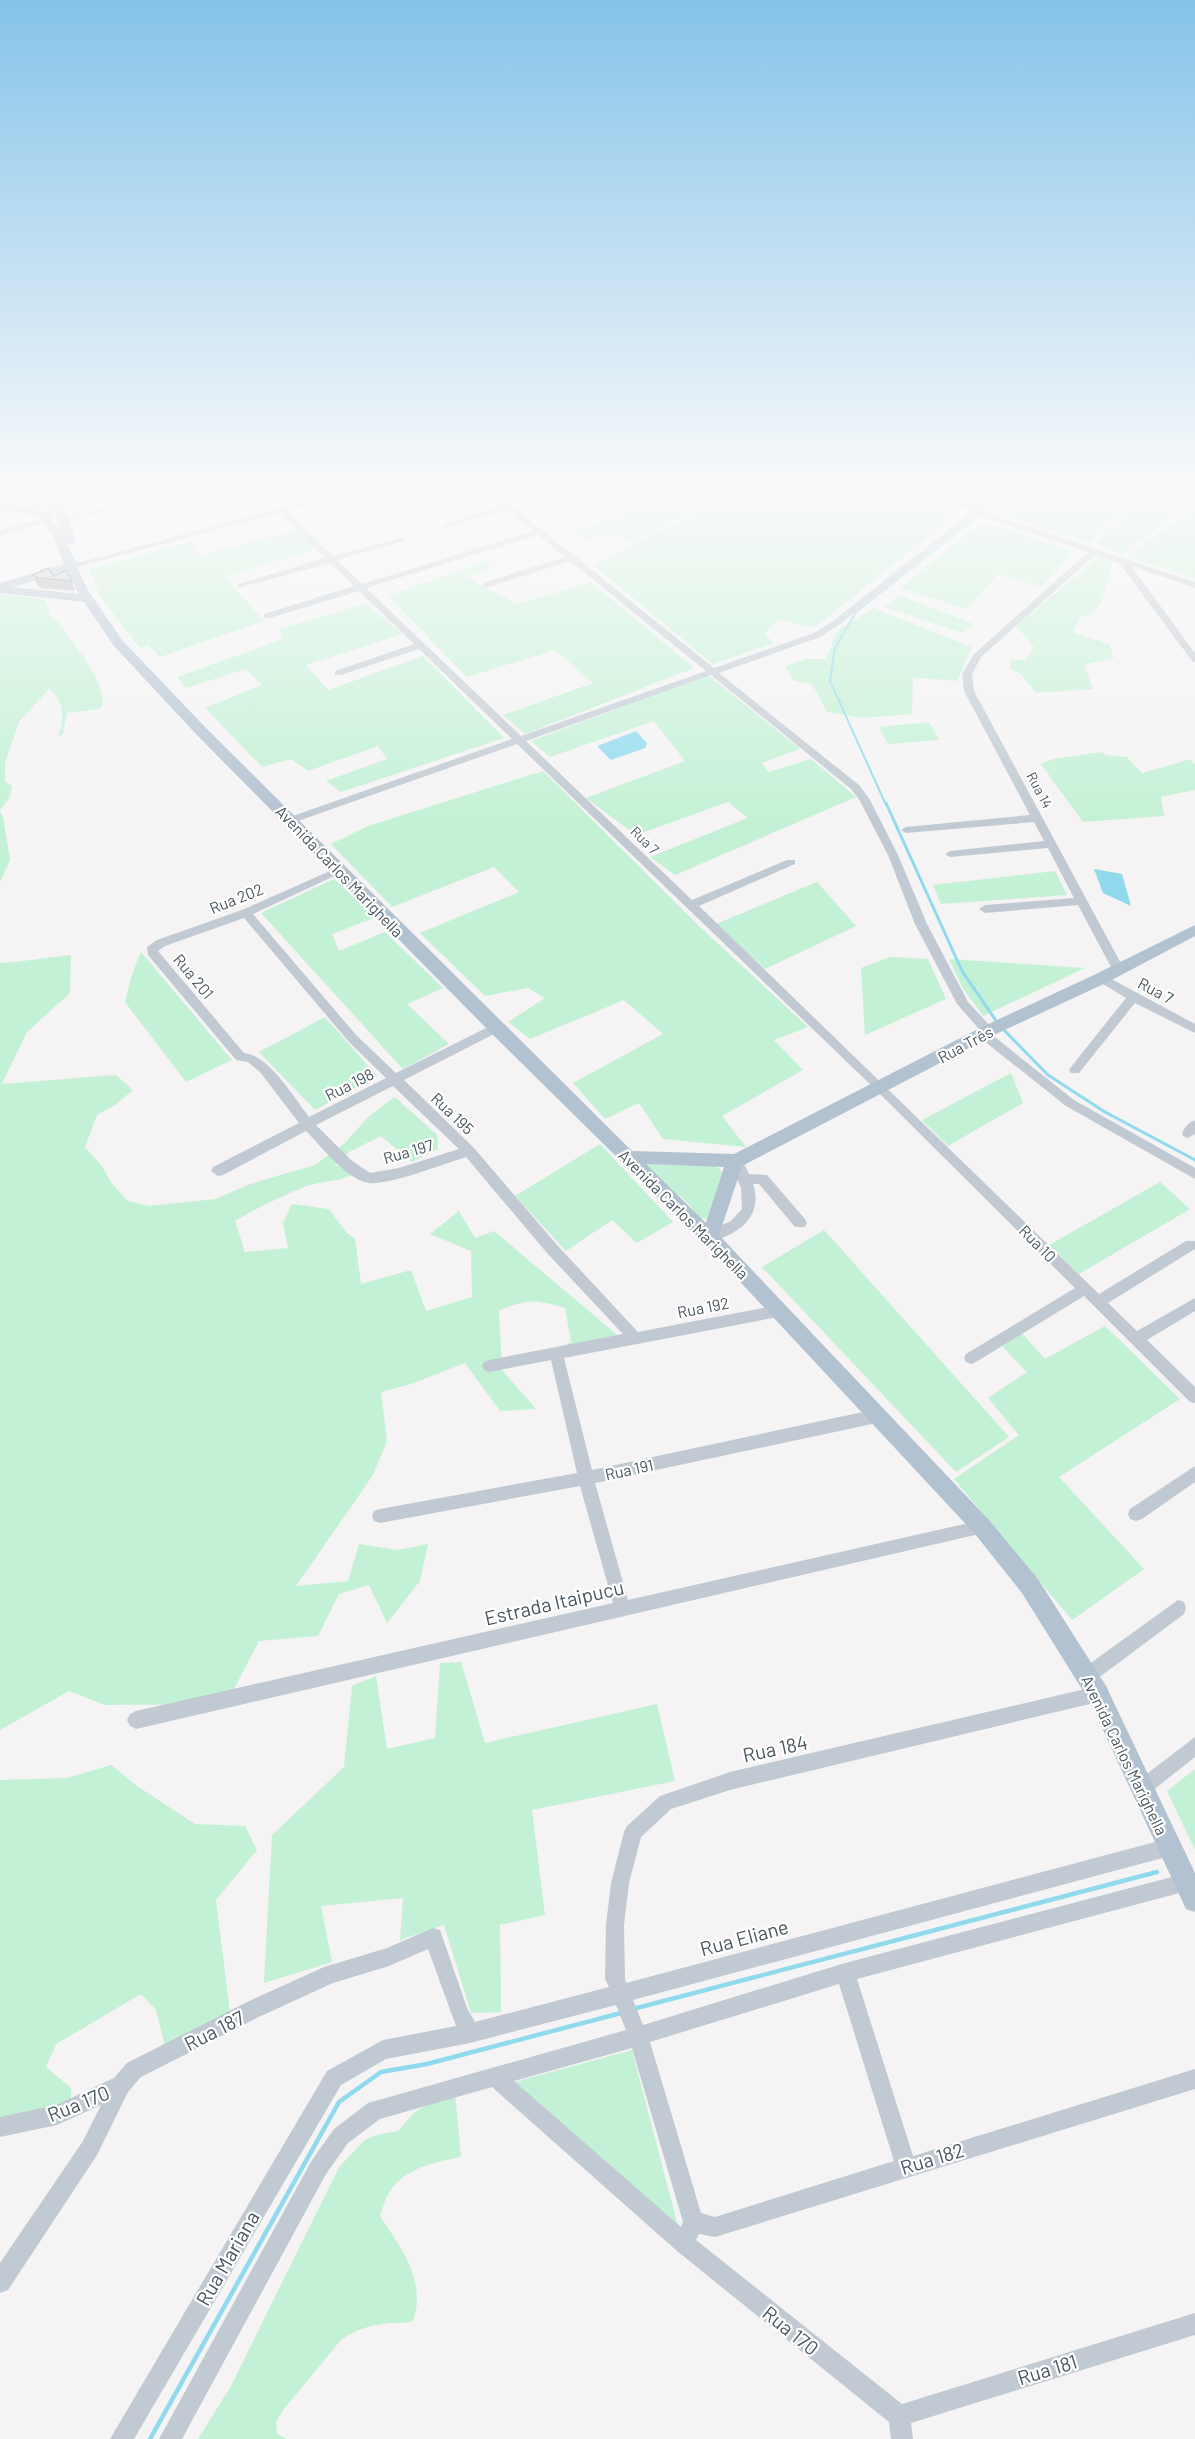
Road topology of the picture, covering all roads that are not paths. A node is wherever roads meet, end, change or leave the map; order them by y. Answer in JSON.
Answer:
{"nodes":[{"id":1,"x":88,"y":599,"type":"edge"},
{"id":2,"x":318,"y":599,"type":"edge"},
{"id":3,"x":373,"y":599,"type":"edge"},
{"id":4,"x":623,"y":599,"type":"edge"},
{"id":5,"x":866,"y":599,"type":"edge"},
{"id":6,"x":1041,"y":599,"type":"edge"},
{"id":7,"x":1150,"y":599,"type":"edge"},
{"id":8,"x":267,"y":615,"type":"dead end"},
{"id":9,"x":421,"y":645,"type":"junction"},
{"id":10,"x":1195,"y":659,"type":"edge"},
{"id":11,"x":712,"y":671,"type":"junction"},
{"id":12,"x":338,"y":673,"type":"dead end"},
{"id":13,"x":520,"y":741,"type":"junction"},
{"id":14,"x":1038,"y":818,"type":"junction"},
{"id":15,"x":291,"y":820,"type":"junction"},
{"id":16,"x":906,"y":830,"type":"dead end"},
{"id":17,"x":1050,"y":844,"type":"junction"},
{"id":18,"x":950,"y":854,"type":"dead end"},
{"id":19,"x":791,"y":862,"type":"dead end"},
{"id":20,"x":339,"y":870,"type":"junction"},
{"id":21,"x":1081,"y":901,"type":"junction"},
{"id":22,"x":691,"y":905,"type":"junction"},
{"id":23,"x":985,"y":909,"type":"dead end"},
{"id":24,"x":246,"y":913,"type":"junction"},
{"id":25,"x":1195,"y":930,"type":"edge"},
{"id":26,"x":156,"y":957,"type":"joint"},
{"id":27,"x":1118,"y":969,"type":"junction"},
{"id":28,"x":1102,"y":978,"type":"junction"},
{"id":29,"x":1133,"y":997,"type":"junction"},
{"id":30,"x":496,"y":1029,"type":"junction"},
{"id":31,"x":1195,"y":1029,"type":"edge"},
{"id":32,"x":986,"y":1033,"type":"junction"},
{"id":33,"x":1075,"y":1070,"type":"dead end"},
{"id":34,"x":394,"y":1079,"type":"junction"},
{"id":35,"x":881,"y":1088,"type":"junction"},
{"id":36,"x":307,"y":1124,"type":"junction"},
{"id":37,"x":469,"y":1151,"type":"junction"},
{"id":38,"x":627,"y":1156,"type":"junction"},
{"id":39,"x":736,"y":1161,"type":"junction"},
{"id":40,"x":218,"y":1171,"type":"dead end"},
{"id":41,"x":1195,"y":1174,"type":"edge"},
{"id":42,"x":747,"y":1179,"type":"junction"},
{"id":43,"x":800,"y":1223,"type":"dead end"},
{"id":44,"x":709,"y":1237,"type":"junction"},
{"id":45,"x":1191,"y":1245,"type":"dead end"},
{"id":46,"x":1084,"y":1289,"type":"junction"},
{"id":47,"x":1098,"y":1302,"type":"junction"},
{"id":48,"x":1195,"y":1304,"type":"edge"},
{"id":49,"x":778,"y":1311,"type":"junction"},
{"id":50,"x":635,"y":1338,"type":"junction"},
{"id":51,"x":1136,"y":1339,"type":"junction"},
{"id":52,"x":556,"y":1353,"type":"junction"},
{"id":53,"x":971,"y":1358,"type":"dead end"},
{"id":54,"x":489,"y":1366,"type":"dead end"},
{"id":55,"x":1195,"y":1397,"type":"edge"},
{"id":56,"x":877,"y":1416,"type":"junction"},
{"id":57,"x":1195,"y":1473,"type":"edge"},
{"id":58,"x":586,"y":1478,"type":"junction"},
{"id":59,"x":1136,"y":1514,"type":"dead end"},
{"id":60,"x":380,"y":1516,"type":"dead end"},
{"id":61,"x":982,"y":1527,"type":"junction"},
{"id":62,"x":622,"y":1608,"type":"junction"},
{"id":63,"x":1178,"y":1608,"type":"dead end"},
{"id":64,"x":1087,"y":1676,"type":"junction"},
{"id":65,"x":1098,"y":1694,"type":"junction"},
{"id":66,"x":136,"y":1720,"type":"dead end"},
{"id":67,"x":1195,"y":1746,"type":"edge"},
{"id":68,"x":1141,"y":1789,"type":"junction"},
{"id":69,"x":1170,"y":1847,"type":"junction"},
{"id":70,"x":1191,"y":1891,"type":"edge"},
{"id":71,"x":845,"y":1973,"type":"junction"},
{"id":72,"x":620,"y":1994,"type":"junction"},
{"id":73,"x":470,"y":2032,"type":"junction"},
{"id":74,"x":638,"y":2036,"type":"junction"},
{"id":75,"x":494,"y":2076,"type":"junction"},
{"id":76,"x":334,"y":2078,"type":"joint"},
{"id":77,"x":1195,"y":2079,"type":"edge"},
{"id":78,"x":121,"y":2085,"type":"junction"},
{"id":79,"x":0,"y":2127,"type":"edge"},
{"id":80,"x":906,"y":2166,"type":"junction"},
{"id":81,"x":693,"y":2222,"type":"junction"},
{"id":82,"x":684,"y":2244,"type":"junction"},
{"id":83,"x":0,"y":2282,"type":"edge"},
{"id":84,"x":1195,"y":2324,"type":"edge"},
{"id":85,"x":899,"y":2416,"type":"junction"},
{"id":86,"x":121,"y":2439,"type":"edge"},
{"id":87,"x":170,"y":2439,"type":"edge"},
{"id":88,"x":902,"y":2439,"type":"edge"}],
"edges":[{"from":1,"to":15,"type":"main road","name":"Avenida Carlos Marighella"},
{"from":2,"to":8,"type":"street"},
{"from":3,"to":9,"type":"street","name":"Rua 7"},
{"from":4,"to":11,"type":"street"},
{"from":5,"to":11,"type":"street"},
{"from":6,"to":14,"type":"street","name":"Rua 14"},
{"from":7,"to":10,"type":"street"},
{"from":9,"to":12,"type":"street"},
{"from":9,"to":13,"type":"street","name":"Rua 7"},
{"from":11,"to":13,"type":"street"},
{"from":11,"to":32,"type":"street"},
{"from":13,"to":15,"type":"street"},
{"from":13,"to":22,"type":"street","name":"Rua 7"},
{"from":14,"to":16,"type":"street"},
{"from":14,"to":17,"type":"street","name":"Rua 14"},
{"from":15,"to":20,"type":"main road","name":"Avenida Carlos Marighella"},
{"from":17,"to":18,"type":"street"},
{"from":17,"to":21,"type":"street","name":"Rua 14"},
{"from":19,"to":22,"type":"street"},
{"from":20,"to":24,"type":"street","name":"Rua 202"},
{"from":20,"to":30,"type":"main road","name":"Avenida Carlos Marighella"},
{"from":21,"to":23,"type":"street"},
{"from":21,"to":27,"type":"street","name":"Rua 14"},
{"from":22,"to":35,"type":"street","name":"Rua 7"},
{"from":24,"to":26,"type":"street","name":"Rua 202"},
{"from":24,"to":34,"type":"street","name":"Rua 195"},
{"from":25,"to":27,"type":"main road","name":"Rua Três"},
{"from":26,"to":36,"type":"street","name":"Rua 201"},
{"from":27,"to":28,"type":"main road","name":"Rua Três"},
{"from":28,"to":29,"type":"street","name":"Rua 7"},
{"from":28,"to":32,"type":"main road","name":"Rua Três"},
{"from":29,"to":31,"type":"street","name":"Rua 7"},
{"from":29,"to":33,"type":"street"},
{"from":30,"to":34,"type":"street","name":"Rua 198"},
{"from":30,"to":38,"type":"main road","name":"Avenida Carlos Marighella"},
{"from":32,"to":35,"type":"main road","name":"Rua Três"},
{"from":32,"to":41,"type":"street"},
{"from":34,"to":36,"type":"street","name":"Rua 198"},
{"from":34,"to":37,"type":"street","name":"Rua 195"},
{"from":35,"to":39,"type":"main road","name":"Rua Três"},
{"from":35,"to":46,"type":"street","name":"Rua 10"},
{"from":36,"to":37,"type":"street","name":"Rua 197"},
{"from":36,"to":40,"type":"street","name":"Rua 198"},
{"from":37,"to":50,"type":"street","name":"Rua 195"},
{"from":38,"to":39,"type":"main road","name":"Rua Três"},
{"from":38,"to":44,"type":"main road","name":"Avenida Carlos Marighella"},
{"from":39,"to":42,"type":"street"},
{"from":39,"to":44,"type":"main road"},
{"from":42,"to":43,"type":"street"},
{"from":42,"to":44,"type":"street"},
{"from":44,"to":49,"type":"main road","name":"Avenida Carlos Marighella"},
{"from":45,"to":47,"type":"street"},
{"from":46,"to":47,"type":"street","name":"Rua 10"},
{"from":46,"to":53,"type":"street"},
{"from":47,"to":51,"type":"street","name":"Rua 10"},
{"from":48,"to":51,"type":"street"},
{"from":49,"to":50,"type":"street","name":"Rua 192"},
{"from":49,"to":56,"type":"main road","name":"Avenida Carlos Marighella"},
{"from":50,"to":52,"type":"street"},
{"from":51,"to":55,"type":"street","name":"Rua 10"},
{"from":52,"to":54,"type":"street"},
{"from":52,"to":58,"type":"street"},
{"from":56,"to":58,"type":"street","name":"Rua 191"},
{"from":56,"to":61,"type":"main road","name":"Avenida Carlos Marighella"},
{"from":57,"to":59,"type":"street"},
{"from":58,"to":60,"type":"street","name":"Rua 191"},
{"from":58,"to":62,"type":"street"},
{"from":61,"to":62,"type":"street","name":"Estrada Itaipucu"},
{"from":61,"to":64,"type":"main road","name":"Avenida Carlos Marighella"},
{"from":62,"to":66,"type":"street","name":"Estrada Itaipucu"},
{"from":63,"to":64,"type":"street"},
{"from":64,"to":65,"type":"main road","name":"Avenida Carlos Marighella"},
{"from":65,"to":68,"type":"main road","name":"Avenida Carlos Marighella"},
{"from":65,"to":72,"type":"street","name":"Rua 184"},
{"from":67,"to":68,"type":"street"},
{"from":68,"to":69,"type":"main road","name":"Avenida Carlos Marighella"},
{"from":69,"to":70,"type":"main road","name":"Avenida Carlos Marighella"},
{"from":69,"to":72,"type":"street","name":"Rua Eliane"},
{"from":70,"to":71,"type":"street"},
{"from":71,"to":74,"type":"street"},
{"from":71,"to":80,"type":"street"},
{"from":72,"to":73,"type":"street","name":"Rua Eliane"},
{"from":72,"to":74,"type":"street","name":"Rua 184"},
{"from":73,"to":76,"type":"street","name":"Rua Eliane"},
{"from":73,"to":78,"type":"street","name":"Rua 187"},
{"from":74,"to":75,"type":"street"},
{"from":74,"to":81,"type":"street","name":"Rua 184"},
{"from":75,"to":82,"type":"street","name":"Rua 170"},
{"from":75,"to":87,"type":"street"},
{"from":76,"to":86,"type":"street","name":"Rua Mariana"},
{"from":77,"to":80,"type":"street","name":"Rua 182"},
{"from":78,"to":79,"type":"street","name":"Rua 170"},
{"from":78,"to":83,"type":"street","name":"Rua 187"},
{"from":80,"to":81,"type":"street","name":"Rua 182"},
{"from":81,"to":82,"type":"street"},
{"from":82,"to":85,"type":"street","name":"Rua 170"},
{"from":84,"to":85,"type":"street","name":"Rua 181"},
{"from":85,"to":88,"type":"street"}]}
